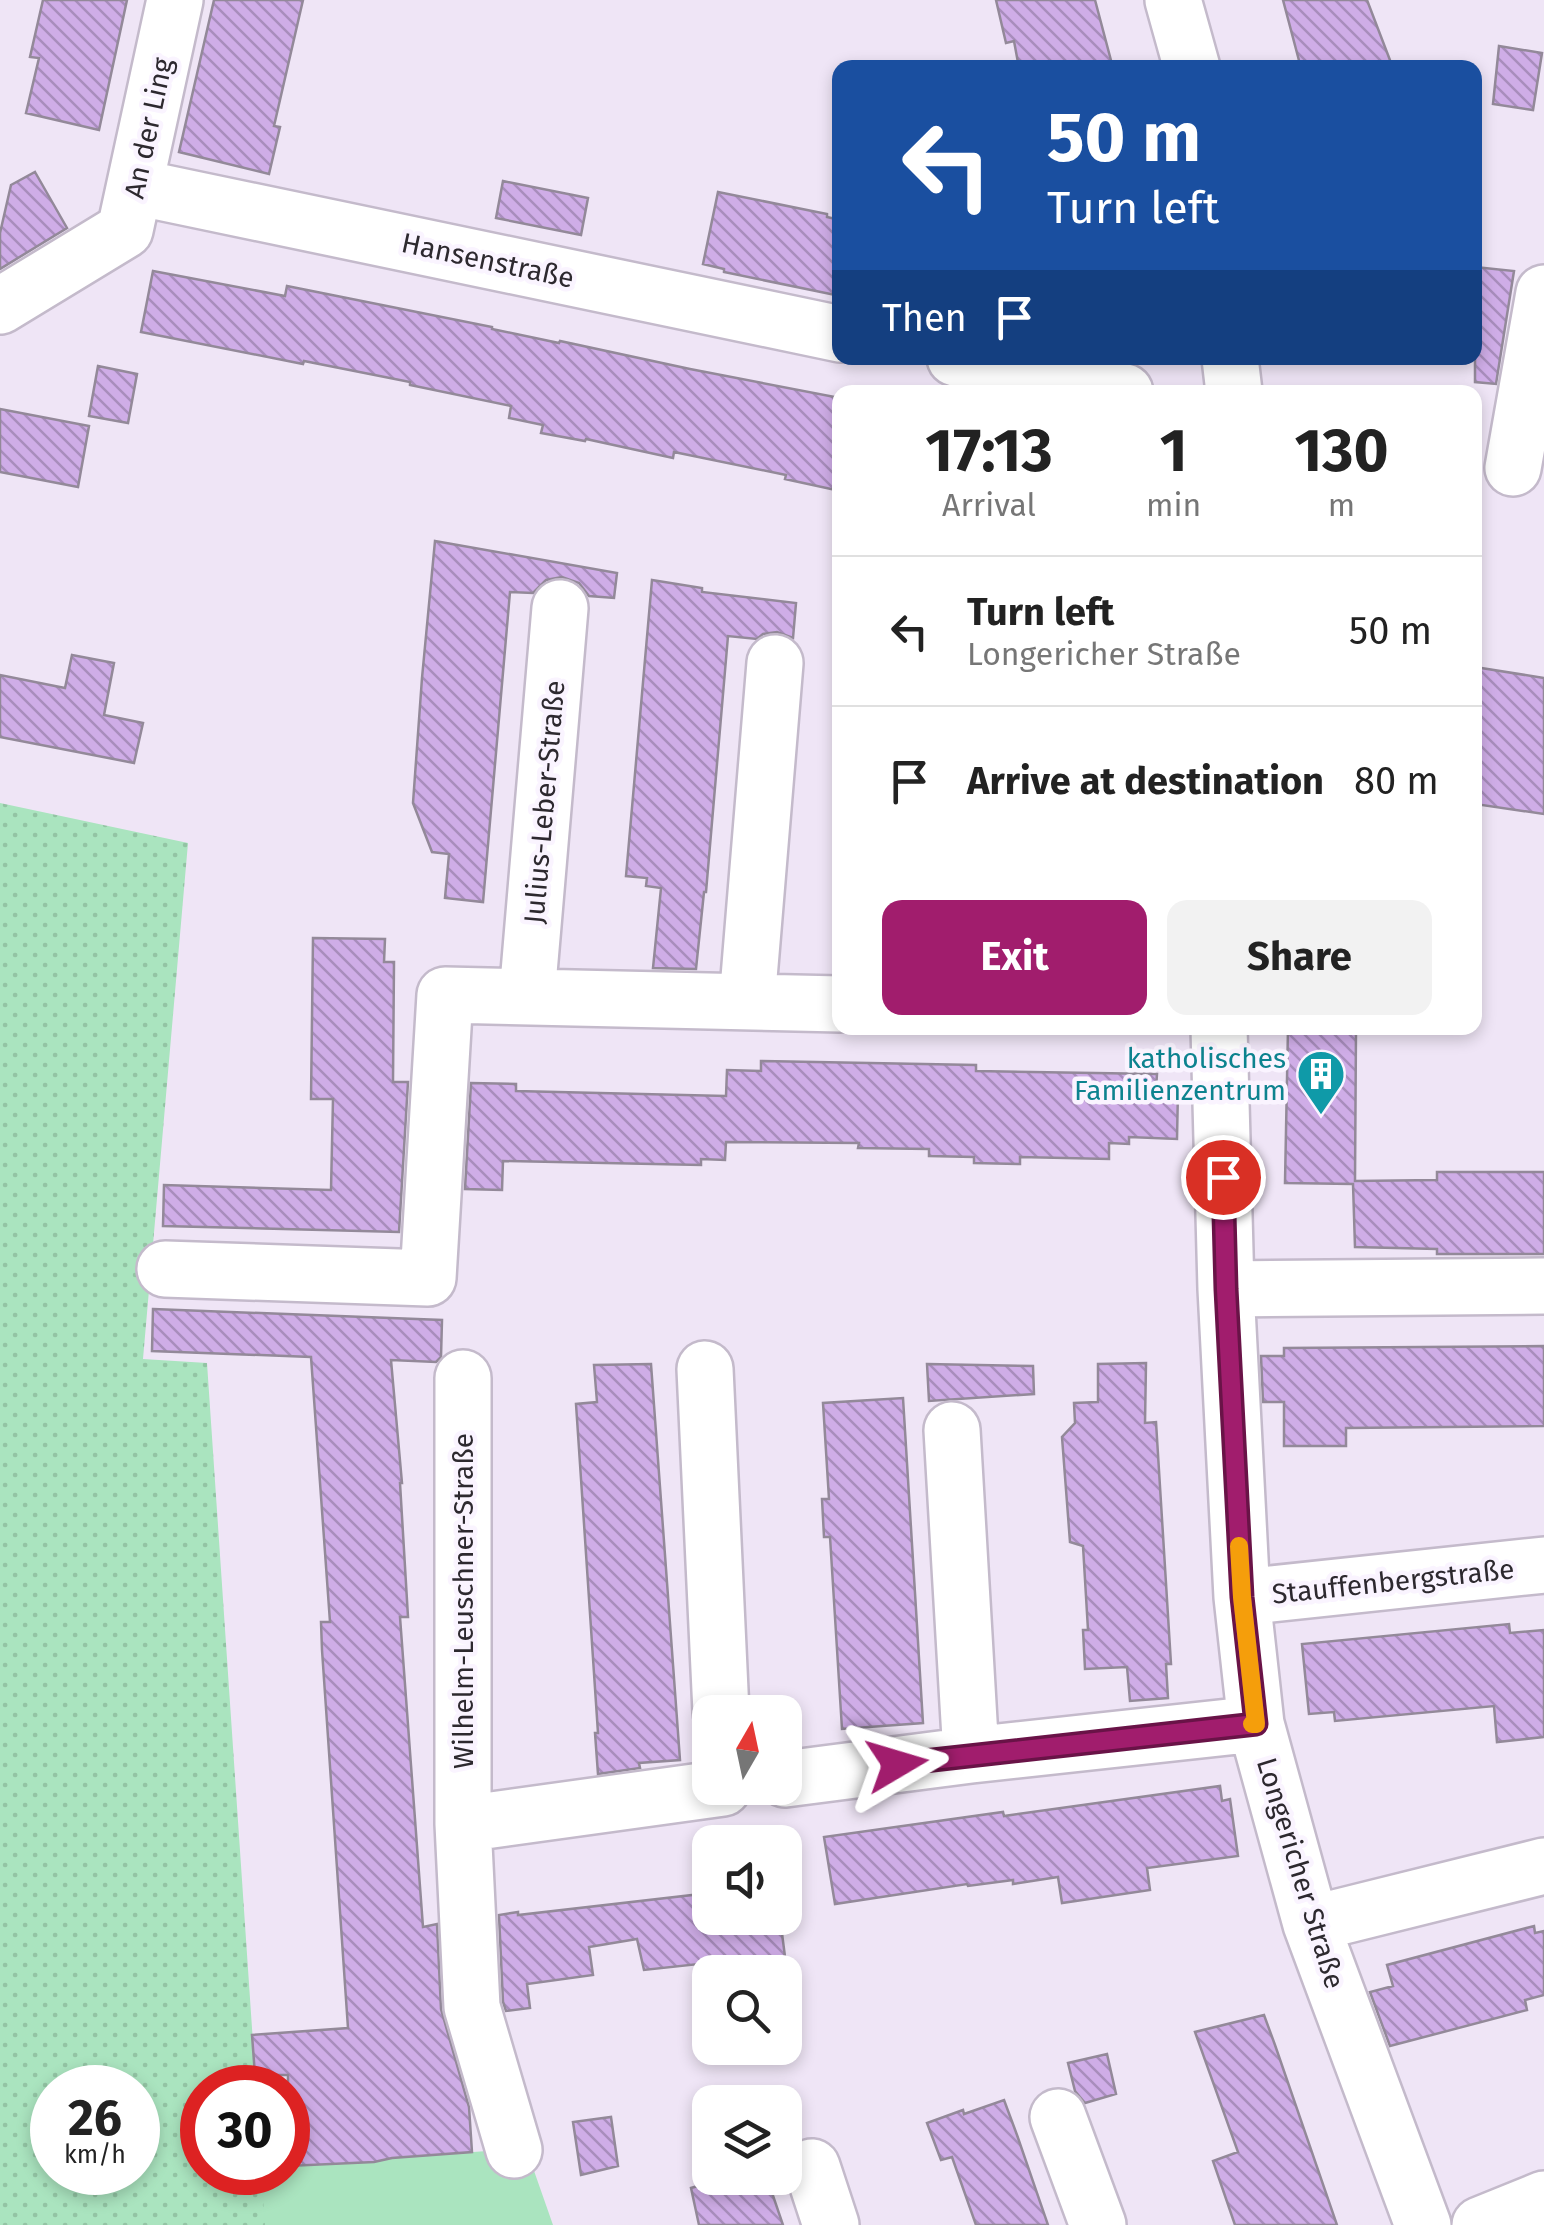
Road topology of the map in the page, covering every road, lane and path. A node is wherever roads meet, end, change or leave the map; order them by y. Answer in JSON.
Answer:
{"nodes":[{"id":1,"x":176,"y":0,"type":"edge"},
{"id":2,"x":1173,"y":0,"type":"edge"},
{"id":3,"x":1190,"y":60,"type":"edge"},
{"id":4,"x":136,"y":187,"type":"junction"},
{"id":5,"x":1544,"y":293,"type":"edge"},
{"id":6,"x":0,"y":306,"type":"edge"},
{"id":7,"x":832,"y":332,"type":"edge"},
{"id":8,"x":987,"y":365,"type":"edge"},
{"id":9,"x":1029,"y":374,"type":"edge"},
{"id":10,"x":1088,"y":385,"type":"edge"},
{"id":11,"x":1511,"y":467,"type":"edge"},
{"id":12,"x":560,"y":608,"type":"dead end"},
{"id":13,"x":775,"y":663,"type":"dead end"},
{"id":14,"x":527,"y":996,"type":"junction"},
{"id":15,"x":747,"y":1002,"type":"junction"},
{"id":16,"x":832,"y":1004,"type":"edge"},
{"id":17,"x":1219,"y":1035,"type":"edge"},
{"id":18,"x":165,"y":1269,"type":"dead end"},
{"id":19,"x":1544,"y":1286,"type":"edge"},
{"id":20,"x":1226,"y":1289,"type":"junction"},
{"id":21,"x":705,"y":1369,"type":"dead end"},
{"id":22,"x":463,"y":1378,"type":"dead end"},
{"id":23,"x":952,"y":1430,"type":"dead end"},
{"id":24,"x":1544,"y":1565,"type":"edge"},
{"id":25,"x":1242,"y":1597,"type":"junction"},
{"id":26,"x":720,"y":1695,"type":"edge"},
{"id":27,"x":1256,"y":1724,"type":"junction"},
{"id":28,"x":971,"y":1755,"type":"junction"},
{"id":29,"x":802,"y":1777,"type":"edge"},
{"id":30,"x":692,"y":1792,"type":"edge"},
{"id":31,"x":463,"y":1824,"type":"junction"},
{"id":32,"x":1544,"y":1866,"type":"edge"},
{"id":33,"x":1311,"y":1924,"type":"junction"},
{"id":34,"x":1058,"y":2117,"type":"dead end"},
{"id":35,"x":514,"y":2150,"type":"dead end"},
{"id":36,"x":812,"y":2167,"type":"dead end"},
{"id":37,"x":1544,"y":2199,"type":"edge"},
{"id":38,"x":832,"y":2225,"type":"edge"},
{"id":39,"x":1098,"y":2225,"type":"edge"},
{"id":40,"x":1423,"y":2225,"type":"edge"},
{"id":41,"x":1480,"y":2225,"type":"edge"}],
"edges":[{"from":1,"to":4,"type":"street","name":"An der Ling"},
{"from":2,"to":3,"type":"street"},
{"from":4,"to":6,"type":"street","name":"An der Ling"},
{"from":4,"to":7,"type":"street","name":"Hansenstraße"},
{"from":5,"to":11,"type":"street"},
{"from":8,"to":9,"type":"street"},
{"from":9,"to":10,"type":"street"},
{"from":12,"to":14,"type":"street","name":"Julius-Leber-Straße"},
{"from":13,"to":15,"type":"street"},
{"from":14,"to":15,"type":"street"},
{"from":14,"to":18,"type":"street"},
{"from":15,"to":16,"type":"street"},
{"from":17,"to":20,"type":"street","name":"Longericher Straße"},
{"from":19,"to":20,"type":"street"},
{"from":20,"to":25,"type":"street","name":"Longericher Straße"},
{"from":21,"to":26,"type":"street"},
{"from":22,"to":31,"type":"street","name":"Wilhelm-Leuschner-Straße"},
{"from":23,"to":28,"type":"street"},
{"from":24,"to":25,"type":"street","name":"Stauffenbergstraße"},
{"from":25,"to":27,"type":"street","name":"Longericher Straße"},
{"from":27,"to":28,"type":"street"},
{"from":27,"to":33,"type":"street","name":"Longericher Straße"},
{"from":28,"to":29,"type":"street"},
{"from":30,"to":31,"type":"street"},
{"from":31,"to":35,"type":"street","name":"Wilhelm-Leuschner-Straße"},
{"from":32,"to":33,"type":"street"},
{"from":33,"to":40,"type":"street","name":"Longericher Straße"},
{"from":34,"to":39,"type":"street"},
{"from":36,"to":38,"type":"street"},
{"from":37,"to":41,"type":"street"}]}
